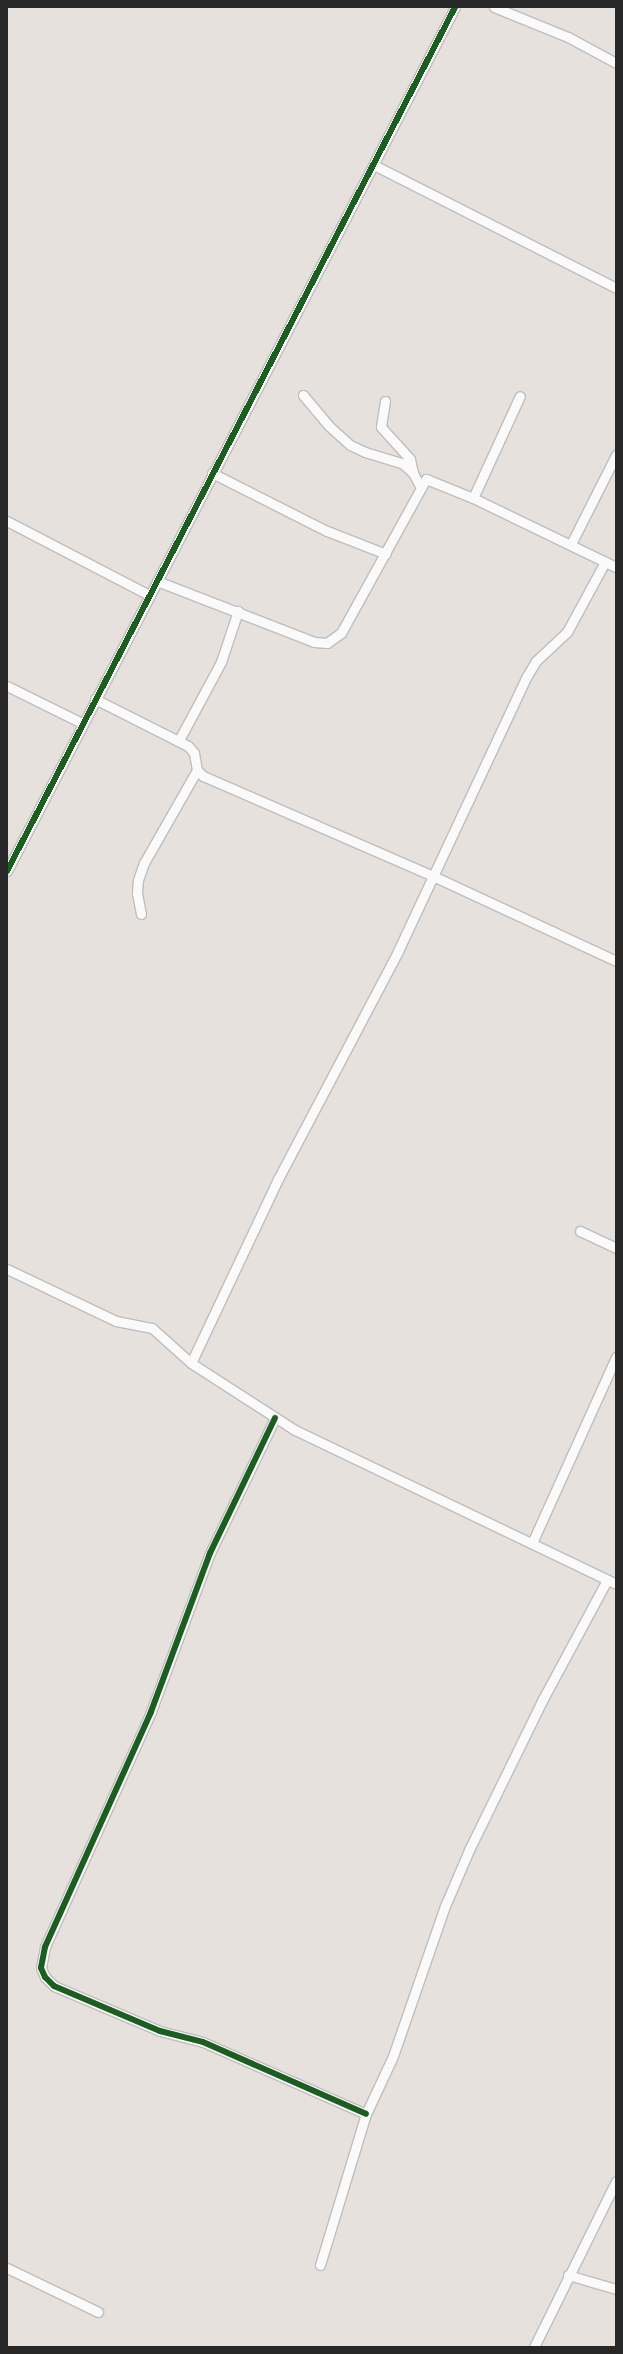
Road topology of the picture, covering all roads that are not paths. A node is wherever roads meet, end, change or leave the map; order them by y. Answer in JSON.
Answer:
{"nodes":[{"id":1,"x":455,"y":7,"type":"edge"},
{"id":2,"x":494,"y":7,"type":"edge"},
{"id":3,"x":616,"y":62,"type":"edge"},
{"id":4,"x":374,"y":165,"type":"junction"},
{"id":5,"x":616,"y":288,"type":"edge"},
{"id":6,"x":303,"y":395,"type":"dead end"},
{"id":7,"x":520,"y":396,"type":"dead end"},
{"id":8,"x":385,"y":402,"type":"dead end"},
{"id":9,"x":616,"y":455,"type":"edge"},
{"id":10,"x":212,"y":473,"type":"junction"},
{"id":11,"x":413,"y":473,"type":"junction"},
{"id":12,"x":420,"y":486,"type":"junction"},
{"id":13,"x":473,"y":498,"type":"junction"},
{"id":14,"x":7,"y":521,"type":"edge"},
{"id":15,"x":571,"y":544,"type":"junction"},
{"id":16,"x":386,"y":554,"type":"junction"},
{"id":17,"x":605,"y":562,"type":"junction"},
{"id":18,"x":616,"y":567,"type":"edge"},
{"id":19,"x":157,"y":581,"type":"junction"},
{"id":20,"x":149,"y":595,"type":"junction"},
{"id":21,"x":238,"y":611,"type":"junction"},
{"id":22,"x":7,"y":686,"type":"edge"},
{"id":23,"x":95,"y":699,"type":"junction"},
{"id":24,"x":82,"y":723,"type":"junction"},
{"id":25,"x":179,"y":740,"type":"junction"},
{"id":26,"x":197,"y":770,"type":"junction"},
{"id":27,"x":7,"y":871,"type":"edge"},
{"id":28,"x":433,"y":876,"type":"junction"},
{"id":29,"x":141,"y":914,"type":"dead end"},
{"id":30,"x":616,"y":961,"type":"edge"},
{"id":31,"x":580,"y":1231,"type":"dead end"},
{"id":32,"x":616,"y":1248,"type":"edge"},
{"id":33,"x":7,"y":1269,"type":"edge"},
{"id":34,"x":616,"y":1357,"type":"edge"},
{"id":35,"x":190,"y":1363,"type":"junction"},
{"id":36,"x":275,"y":1418,"type":"junction"},
{"id":37,"x":532,"y":1543,"type":"junction"},
{"id":38,"x":607,"y":1580,"type":"junction"},
{"id":39,"x":616,"y":1584,"type":"edge"},
{"id":40,"x":366,"y":2114,"type":"junction"},
{"id":41,"x":616,"y":2181,"type":"edge"},
{"id":42,"x":320,"y":2265,"type":"dead end"},
{"id":43,"x":7,"y":2268,"type":"edge"},
{"id":44,"x":568,"y":2275,"type":"junction"},
{"id":45,"x":616,"y":2289,"type":"edge"},
{"id":46,"x":98,"y":2312,"type":"dead end"},
{"id":47,"x":534,"y":2347,"type":"edge"}],
"edges":[{"from":1,"to":4,"type":"street"},
{"from":2,"to":3,"type":"street"},
{"from":4,"to":5,"type":"street"},
{"from":4,"to":10,"type":"street"},
{"from":6,"to":11,"type":"street"},
{"from":7,"to":13,"type":"street"},
{"from":8,"to":11,"type":"street"},
{"from":9,"to":15,"type":"street"},
{"from":10,"to":16,"type":"street"},
{"from":10,"to":19,"type":"street"},
{"from":11,"to":12,"type":"street"},
{"from":12,"to":13,"type":"street"},
{"from":12,"to":16,"type":"street"},
{"from":13,"to":15,"type":"street"},
{"from":14,"to":20,"type":"street"},
{"from":15,"to":17,"type":"street"},
{"from":16,"to":21,"type":"street"},
{"from":17,"to":18,"type":"street"},
{"from":17,"to":28,"type":"street"},
{"from":19,"to":20,"type":"street"},
{"from":19,"to":21,"type":"street"},
{"from":20,"to":23,"type":"street"},
{"from":21,"to":25,"type":"street"},
{"from":22,"to":24,"type":"street"},
{"from":23,"to":24,"type":"street"},
{"from":23,"to":25,"type":"street"},
{"from":24,"to":27,"type":"street"},
{"from":25,"to":26,"type":"street"},
{"from":26,"to":28,"type":"street"},
{"from":26,"to":29,"type":"street"},
{"from":28,"to":30,"type":"street"},
{"from":28,"to":35,"type":"street"},
{"from":31,"to":32,"type":"street"},
{"from":33,"to":35,"type":"street"},
{"from":34,"to":37,"type":"street"},
{"from":35,"to":36,"type":"street"},
{"from":36,"to":37,"type":"street"},
{"from":36,"to":40,"type":"street"},
{"from":37,"to":38,"type":"street"},
{"from":38,"to":39,"type":"street"},
{"from":38,"to":40,"type":"street"},
{"from":40,"to":42,"type":"street"},
{"from":41,"to":44,"type":"street"},
{"from":43,"to":46,"type":"street"},
{"from":44,"to":45,"type":"street"},
{"from":44,"to":47,"type":"street"}]}
